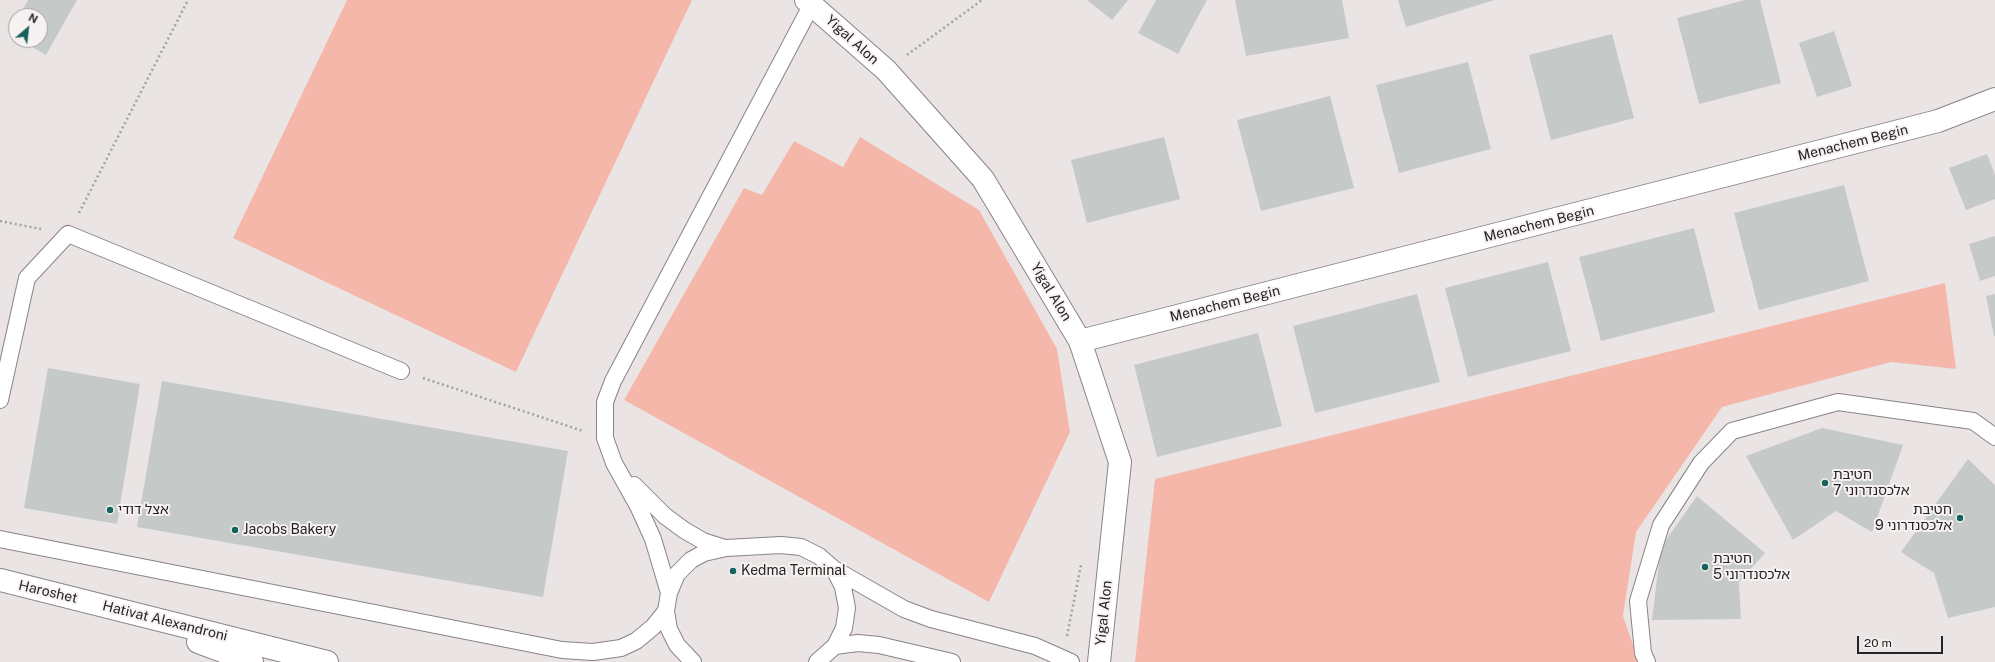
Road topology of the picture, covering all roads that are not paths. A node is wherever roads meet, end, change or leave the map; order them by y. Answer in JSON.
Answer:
{"nodes":[{"id":1,"x":809,"y":2,"type":"edge"},
{"id":2,"x":1995,"y":99,"type":"edge"},
{"id":3,"x":1080,"y":341,"type":"junction"},
{"id":4,"x":401,"y":371,"type":"road end"},
{"id":5,"x":0,"y":400,"type":"edge"},
{"id":6,"x":1995,"y":437,"type":"edge"},
{"id":7,"x":614,"y":463,"type":"junction"},
{"id":8,"x":0,"y":539,"type":"edge"},
{"id":9,"x":726,"y":548,"type":"junction"},
{"id":10,"x":834,"y":569,"type":"junction"},
{"id":11,"x":0,"y":580,"type":"edge"},
{"id":12,"x":669,"y":593,"type":"junction"},
{"id":13,"x":96,"y":603,"type":"junction"},
{"id":14,"x":666,"y":610,"type":"junction"},
{"id":15,"x":835,"y":646,"type":"junction"},
{"id":16,"x":565,"y":656,"type":"edge"},
{"id":17,"x":1067,"y":659,"type":"edge"},
{"id":18,"x":252,"y":662,"type":"edge"},
{"id":19,"x":327,"y":662,"type":"edge"},
{"id":20,"x":693,"y":662,"type":"edge"},
{"id":21,"x":817,"y":662,"type":"edge"},
{"id":22,"x":952,"y":662,"type":"edge"},
{"id":23,"x":1099,"y":662,"type":"edge"},
{"id":24,"x":1647,"y":662,"type":"edge"}],
"edges":[{"from":1,"to":3,"type":"street","name":"Yigal Alon"},
{"from":1,"to":7,"type":"lane"},
{"from":2,"to":3,"type":"street","name":"Menachem Begin"},
{"from":3,"to":23,"type":"street","name":"Yigal Alon"},
{"from":4,"to":5,"type":"lane"},
{"from":6,"to":24,"type":"lane"},
{"from":7,"to":9,"type":"lane"},
{"from":7,"to":12,"type":"lane"},
{"from":8,"to":16,"type":"lane"},
{"from":9,"to":10,"type":"lane"},
{"from":9,"to":12,"type":"lane"},
{"from":10,"to":15,"type":"lane"},
{"from":10,"to":17,"type":"lane"},
{"from":11,"to":13,"type":"street","name":"Haroshet"},
{"from":12,"to":14,"type":"lane"},
{"from":13,"to":18,"type":"street","name":"Hativat Alexandroni"},
{"from":13,"to":19,"type":"street","name":"Hativat Alexandroni"},
{"from":14,"to":16,"type":"lane"},
{"from":14,"to":20,"type":"lane"},
{"from":15,"to":21,"type":"lane"},
{"from":15,"to":22,"type":"lane"}]}
